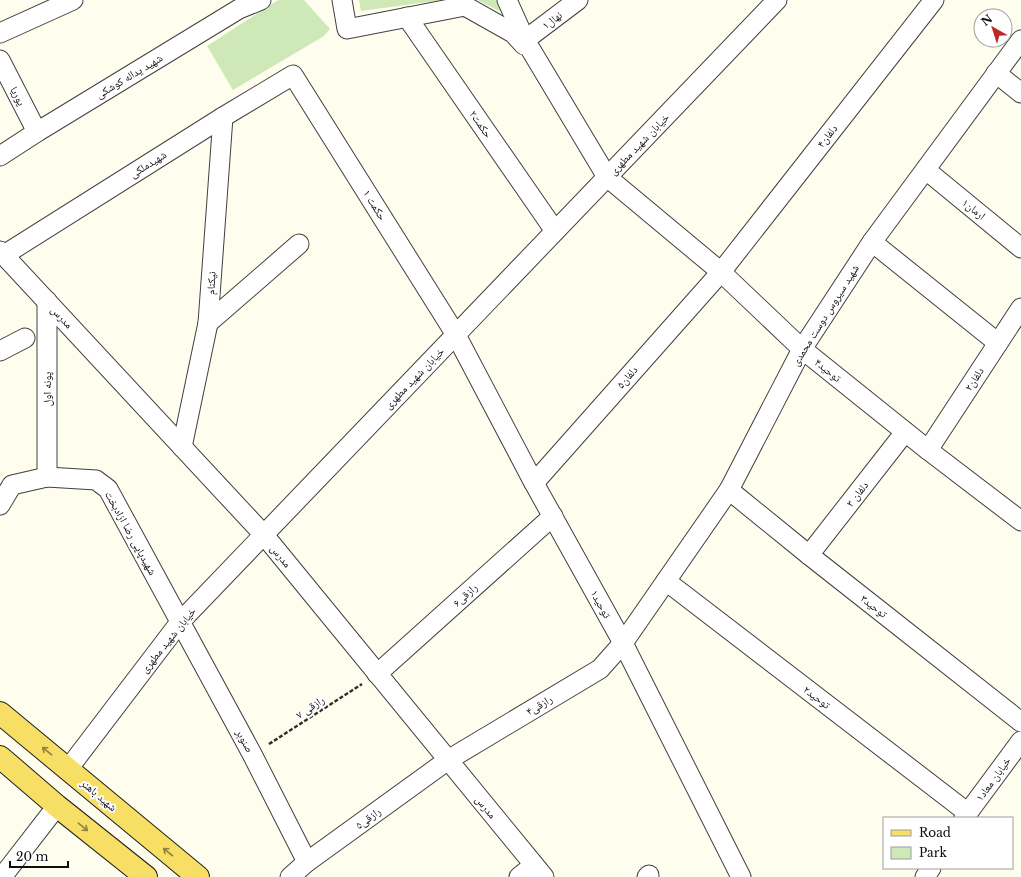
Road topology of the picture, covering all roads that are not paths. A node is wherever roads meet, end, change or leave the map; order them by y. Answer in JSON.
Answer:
{"nodes":[{"id":1,"x":73,"y":0,"type":"edge"},
{"id":2,"x":261,"y":0,"type":"edge"},
{"id":3,"x":342,"y":0,"type":"edge"},
{"id":4,"x":507,"y":0,"type":"edge"},
{"id":5,"x":578,"y":0,"type":"edge"},
{"id":6,"x":777,"y":0,"type":"edge"},
{"id":7,"x":934,"y":0,"type":"edge"},
{"id":8,"x":238,"y":5,"type":"edge"},
{"id":9,"x":407,"y":17,"type":"junction"},
{"id":10,"x":0,"y":33,"type":"edge"},
{"id":11,"x":525,"y":40,"type":"junction"},
{"id":12,"x":1021,"y":40,"type":"edge"},
{"id":13,"x":0,"y":60,"type":"edge"},
{"id":14,"x":538,"y":61,"type":"junction"},
{"id":15,"x":996,"y":72,"type":"junction"},
{"id":16,"x":293,"y":75,"type":"joint"},
{"id":17,"x":1021,"y":93,"type":"edge"},
{"id":18,"x":223,"y":117,"type":"junction"},
{"id":19,"x":37,"y":132,"type":"junction"},
{"id":20,"x":0,"y":156,"type":"edge"},
{"id":21,"x":926,"y":170,"type":"junction"},
{"id":22,"x":607,"y":177,"type":"junction"},
{"id":23,"x":555,"y":231,"type":"junction"},
{"id":24,"x":872,"y":242,"type":"junction"},
{"id":25,"x":299,"y":244,"type":"dead end"},
{"id":26,"x":1021,"y":248,"type":"edge"},
{"id":27,"x":2,"y":253,"type":"edge"},
{"id":28,"x":721,"y":272,"type":"junction"},
{"id":29,"x":47,"y":301,"type":"junction"},
{"id":30,"x":1021,"y":308,"type":"edge"},
{"id":31,"x":208,"y":323,"type":"junction"},
{"id":32,"x":456,"y":335,"type":"junction"},
{"id":33,"x":25,"y":338,"type":"dead end"},
{"id":34,"x":998,"y":343,"type":"junction"},
{"id":35,"x":802,"y":349,"type":"junction"},
{"id":36,"x":0,"y":351,"type":"edge"},
{"id":37,"x":905,"y":432,"type":"junction"},
{"id":38,"x":182,"y":447,"type":"junction"},
{"id":39,"x":928,"y":450,"type":"junction"},
{"id":40,"x":47,"y":476,"type":"junction"},
{"id":41,"x":534,"y":483,"type":"junction"},
{"id":42,"x":729,"y":490,"type":"junction"},
{"id":43,"x":0,"y":505,"type":"edge"},
{"id":44,"x":1019,"y":515,"type":"edge"},
{"id":45,"x":553,"y":516,"type":"junction"},
{"id":46,"x":264,"y":535,"type":"junction"},
{"id":47,"x":809,"y":555,"type":"junction"},
{"id":48,"x":666,"y":581,"type":"junction"},
{"id":49,"x":180,"y":622,"type":"junction"},
{"id":50,"x":623,"y":643,"type":"junction"},
{"id":51,"x":377,"y":674,"type":"junction"},
{"id":52,"x":0,"y":713,"type":"edge"},
{"id":53,"x":1021,"y":722,"type":"edge"},
{"id":54,"x":1021,"y":741,"type":"edge"},
{"id":55,"x":0,"y":757,"type":"edge"},
{"id":56,"x":448,"y":760,"type":"junction"},
{"id":57,"x":68,"y":769,"type":"junction"},
{"id":58,"x":57,"y":806,"type":"junction"},
{"id":59,"x":966,"y":815,"type":"edge"},
{"id":60,"x":307,"y":862,"type":"junction"},
{"id":61,"x":539,"y":871,"type":"edge"},
{"id":62,"x":2,"y":877,"type":"edge"},
{"id":63,"x":146,"y":877,"type":"edge"},
{"id":64,"x":198,"y":877,"type":"edge"},
{"id":65,"x":290,"y":877,"type":"edge"},
{"id":66,"x":520,"y":877,"type":"edge"},
{"id":67,"x":741,"y":877,"type":"edge"}],
"edges":[{"from":1,"to":10,"type":"street"},
{"from":2,"to":8,"type":"street","name":"شهید یداله کوشکی"},
{"from":3,"to":9,"type":"street"},
{"from":4,"to":11,"type":"street"},
{"from":5,"to":11,"type":"street","name":"نهال۱"},
{"from":6,"to":22,"type":"street","name":"خیابان شهید مطهری"},
{"from":7,"to":28,"type":"street","name":"دلفان۴"},
{"from":8,"to":19,"type":"street","name":"شهید یداله کوشکی"},
{"from":9,"to":14,"type":"street"},
{"from":9,"to":23,"type":"street","name":"حکمت۲"},
{"from":11,"to":14,"type":"street"},
{"from":12,"to":15,"type":"street","name":"شهید سیروس دوست محمدی"},
{"from":13,"to":19,"type":"street","name":"پوریا"},
{"from":14,"to":22,"type":"street","name":"توحید۴"},
{"from":15,"to":17,"type":"street"},
{"from":15,"to":21,"type":"street","name":"شهید سیروس دوست محمدی"},
{"from":16,"to":18,"type":"street","name":"شهیدملکی"},
{"from":16,"to":32,"type":"street","name":"حکمت ۱"},
{"from":18,"to":27,"type":"street","name":"شهیدملکی"},
{"from":18,"to":31,"type":"street","name":"نیکنام"},
{"from":19,"to":20,"type":"street","name":"شهید یداله کوشکی"},
{"from":21,"to":24,"type":"street","name":"شهید سیروس دوست محمدی"},
{"from":21,"to":26,"type":"street","name":"ارمان۱"},
{"from":22,"to":23,"type":"street","name":"خیابان شهید مطهری"},
{"from":22,"to":28,"type":"street","name":"توحید۴"},
{"from":23,"to":32,"type":"street","name":"خیابان شهید مطهری"},
{"from":24,"to":34,"type":"street"},
{"from":24,"to":35,"type":"street","name":"شهید سیروس دوست محمدی"},
{"from":25,"to":31,"type":"street"},
{"from":27,"to":29,"type":"street","name":"مدرس"},
{"from":28,"to":35,"type":"street","name":"توحید۴"},
{"from":28,"to":41,"type":"street","name":"دلفان۵"},
{"from":29,"to":38,"type":"street","name":"مدرس"},
{"from":29,"to":40,"type":"street","name":"پونه اول"},
{"from":30,"to":34,"type":"street","name":"دلفان۲"},
{"from":31,"to":38,"type":"street","name":"نیکنام"},
{"from":32,"to":41,"type":"street","name":"توحید۱"},
{"from":32,"to":46,"type":"street","name":"خیابان شهید مطهری"},
{"from":33,"to":36,"type":"street"},
{"from":34,"to":39,"type":"street","name":"دلفان۲"},
{"from":35,"to":37,"type":"street","name":"توحید۴"},
{"from":35,"to":42,"type":"street","name":"شهید سیروس دوست محمدی"},
{"from":37,"to":39,"type":"street","name":"توحید۴"},
{"from":37,"to":47,"type":"street","name":"دلفان ۳"},
{"from":38,"to":46,"type":"street","name":"مدرس"},
{"from":39,"to":44,"type":"street","name":"توحید۴"},
{"from":40,"to":43,"type":"street","name":"شهیدپاپی رضا ازادبخت"},
{"from":40,"to":49,"type":"street","name":"شهیدپاپی رضا ازادبخت"},
{"from":41,"to":45,"type":"street","name":"توحید۱"},
{"from":42,"to":47,"type":"street","name":"توحید۳"},
{"from":42,"to":48,"type":"street","name":"شهید سیروس دوست محمدی"},
{"from":45,"to":50,"type":"street","name":"توحید۱"},
{"from":45,"to":51,"type":"street","name":"رازقی۶"},
{"from":46,"to":49,"type":"street","name":"خیابان شهید مطهری"},
{"from":46,"to":51,"type":"street","name":"مدرس"},
{"from":47,"to":53,"type":"street","name":"توحید۳"},
{"from":48,"to":50,"type":"street","name":"شهید سیروس دوست محمدی"},
{"from":48,"to":59,"type":"street","name":"توحید۲"},
{"from":49,"to":57,"type":"street","name":"خیابان شهید مطهری"},
{"from":49,"to":60,"type":"street","name":"صنوبر"},
{"from":50,"to":56,"type":"street","name":"رازقی۴"},
{"from":50,"to":67,"type":"street","name":"توحید۱"},
{"from":51,"to":56,"type":"street","name":"مدرس"},
{"from":57,"to":52,"type":"main road","name":"شهید باهنر","one_way":true},
{"from":54,"to":59,"type":"street","name":"خیابان معاد۱"},
{"from":55,"to":58,"type":"main road"},
{"from":56,"to":60,"type":"street","name":"رازقی۵"},
{"from":56,"to":61,"type":"street","name":"مدرس"},
{"from":64,"to":57,"type":"main road","name":"شهید باهنر","one_way":true},
{"from":58,"to":62,"type":"street"},
{"from":58,"to":63,"type":"main road","one_way":true},
{"from":60,"to":65,"type":"street","name":"رازقی۵"},
{"from":61,"to":66,"type":"street"}]}
